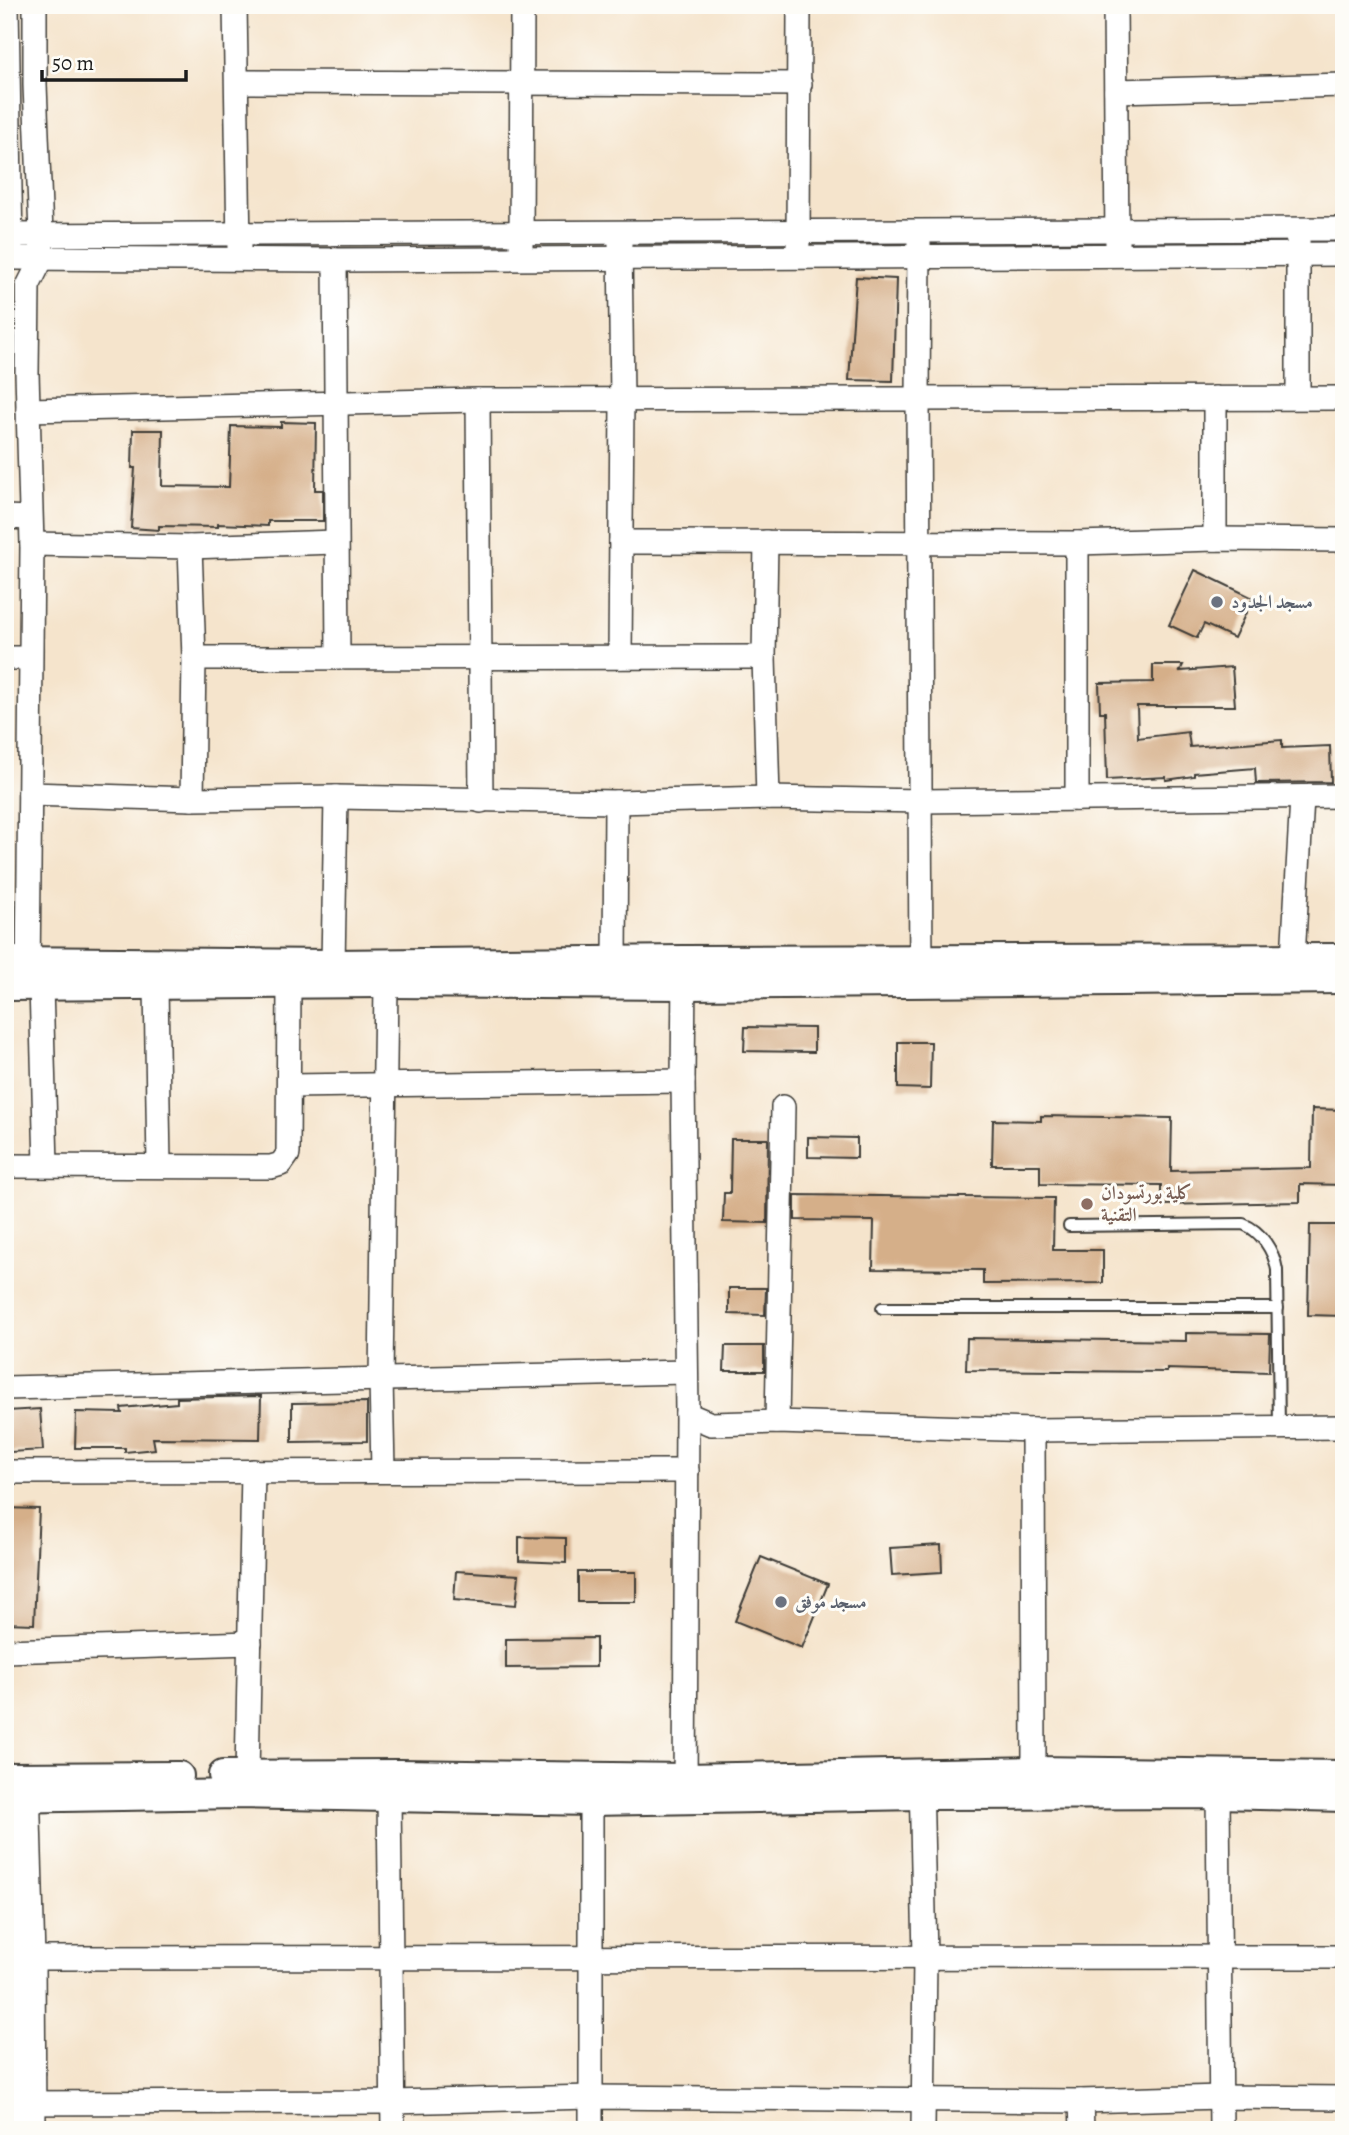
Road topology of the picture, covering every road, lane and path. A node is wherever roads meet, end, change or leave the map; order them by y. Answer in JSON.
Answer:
{"nodes":[{"id":1,"x":7,"y":5,"type":"edge"},
{"id":2,"x":35,"y":5,"type":"edge"},
{"id":3,"x":235,"y":5,"type":"edge"},
{"id":4,"x":522,"y":5,"type":"edge"},
{"id":5,"x":799,"y":5,"type":"edge"},
{"id":6,"x":1115,"y":5,"type":"edge"},
{"id":7,"x":237,"y":82,"type":"junction"},
{"id":8,"x":521,"y":84,"type":"junction"},
{"id":9,"x":800,"y":84,"type":"junction"},
{"id":10,"x":1344,"y":85,"type":"edge"},
{"id":11,"x":7,"y":89,"type":"edge"},
{"id":12,"x":1116,"y":91,"type":"junction"},
{"id":13,"x":1117,"y":228,"type":"junction"},
{"id":14,"x":1298,"y":228,"type":"junction"},
{"id":15,"x":1344,"y":229,"type":"edge"},
{"id":16,"x":798,"y":231,"type":"junction"},
{"id":17,"x":919,"y":231,"type":"junction"},
{"id":18,"x":520,"y":232,"type":"junction"},
{"id":19,"x":619,"y":232,"type":"junction"},
{"id":20,"x":239,"y":233,"type":"junction"},
{"id":21,"x":11,"y":235,"type":"junction"},
{"id":22,"x":42,"y":235,"type":"junction"},
{"id":23,"x":1298,"y":254,"type":"junction"},
{"id":24,"x":1344,"y":254,"type":"edge"},
{"id":25,"x":1117,"y":255,"type":"junction"},
{"id":26,"x":521,"y":257,"type":"junction"},
{"id":27,"x":798,"y":257,"type":"junction"},
{"id":28,"x":919,"y":257,"type":"junction"},
{"id":29,"x":12,"y":258,"type":"junction"},
{"id":30,"x":42,"y":258,"type":"junction"},
{"id":31,"x":620,"y":258,"type":"junction"},
{"id":32,"x":239,"y":259,"type":"junction"},
{"id":33,"x":335,"y":260,"type":"junction"},
{"id":34,"x":28,"y":286,"type":"junction"},
{"id":35,"x":16,"y":372,"type":"edge"},
{"id":36,"x":1298,"y":397,"type":"junction"},
{"id":37,"x":1214,"y":398,"type":"junction"},
{"id":38,"x":1344,"y":398,"type":"edge"},
{"id":39,"x":622,"y":399,"type":"junction"},
{"id":40,"x":478,"y":400,"type":"junction"},
{"id":41,"x":918,"y":400,"type":"junction"},
{"id":42,"x":336,"y":401,"type":"junction"},
{"id":43,"x":28,"y":410,"type":"junction"},
{"id":44,"x":5,"y":517,"type":"edge"},
{"id":45,"x":30,"y":518,"type":"junction"},
{"id":46,"x":1215,"y":539,"type":"junction"},
{"id":47,"x":1344,"y":540,"type":"edge"},
{"id":48,"x":335,"y":542,"type":"junction"},
{"id":49,"x":621,"y":542,"type":"junction"},
{"id":50,"x":766,"y":542,"type":"junction"},
{"id":51,"x":920,"y":543,"type":"junction"},
{"id":52,"x":1077,"y":543,"type":"junction"},
{"id":53,"x":32,"y":544,"type":"junction"},
{"id":54,"x":190,"y":547,"type":"junction"},
{"id":55,"x":620,"y":657,"type":"junction"},
{"id":56,"x":765,"y":657,"type":"junction"},
{"id":57,"x":5,"y":658,"type":"edge"},
{"id":58,"x":30,"y":658,"type":"junction"},
{"id":59,"x":194,"y":658,"type":"junction"},
{"id":60,"x":338,"y":658,"type":"junction"},
{"id":61,"x":478,"y":658,"type":"junction"},
{"id":62,"x":30,"y":794,"type":"junction"},
{"id":63,"x":1344,"y":796,"type":"edge"},
{"id":64,"x":336,"y":797,"type":"junction"},
{"id":65,"x":1302,"y":798,"type":"junction"},
{"id":66,"x":192,"y":799,"type":"junction"},
{"id":67,"x":768,"y":799,"type":"junction"},
{"id":68,"x":1077,"y":799,"type":"junction"},
{"id":69,"x":481,"y":801,"type":"junction"},
{"id":70,"x":921,"y":801,"type":"junction"},
{"id":71,"x":616,"y":802,"type":"junction"},
{"id":72,"x":1293,"y":958,"type":"junction"},
{"id":73,"x":1344,"y":958,"type":"edge"},
{"id":74,"x":615,"y":961,"type":"junction"},
{"id":75,"x":333,"y":964,"type":"junction"},
{"id":76,"x":921,"y":971,"type":"junction"},
{"id":77,"x":684,"y":972,"type":"junction"},
{"id":78,"x":22,"y":976,"type":"edge"},
{"id":79,"x":1344,"y":979,"type":"edge"},
{"id":80,"x":386,"y":983,"type":"junction"},
{"id":81,"x":289,"y":984,"type":"junction"},
{"id":82,"x":156,"y":986,"type":"junction"},
{"id":83,"x":683,"y":1082,"type":"junction"},
{"id":84,"x":289,"y":1086,"type":"junction"},
{"id":85,"x":383,"y":1086,"type":"junction"},
{"id":86,"x":783,"y":1107,"type":"dead end"},
{"id":87,"x":46,"y":1165,"type":"junction"},
{"id":88,"x":159,"y":1165,"type":"junction"},
{"id":89,"x":5,"y":1166,"type":"edge"},
{"id":90,"x":1069,"y":1226,"type":"dead end"},
{"id":91,"x":882,"y":1308,"type":"dead end"},
{"id":92,"x":1278,"y":1308,"type":"junction"},
{"id":93,"x":686,"y":1372,"type":"junction"},
{"id":94,"x":381,"y":1380,"type":"junction"},
{"id":95,"x":5,"y":1388,"type":"edge"},
{"id":96,"x":687,"y":1414,"type":"junction"},
{"id":97,"x":777,"y":1422,"type":"junction"},
{"id":98,"x":1344,"y":1427,"type":"edge"},
{"id":99,"x":1279,"y":1429,"type":"junction"},
{"id":100,"x":1033,"y":1430,"type":"junction"},
{"id":101,"x":253,"y":1471,"type":"junction"},
{"id":102,"x":383,"y":1471,"type":"junction"},
{"id":103,"x":687,"y":1471,"type":"junction"},
{"id":104,"x":5,"y":1472,"type":"edge"},
{"id":105,"x":250,"y":1643,"type":"junction"},
{"id":106,"x":5,"y":1651,"type":"edge"},
{"id":107,"x":1034,"y":1771,"type":"junction"},
{"id":108,"x":247,"y":1775,"type":"junction"},
{"id":109,"x":1344,"y":1775,"type":"edge"},
{"id":110,"x":921,"y":1784,"type":"junction"},
{"id":111,"x":14,"y":1788,"type":"edge"},
{"id":112,"x":685,"y":1789,"type":"junction"},
{"id":113,"x":1218,"y":1794,"type":"junction"},
{"id":114,"x":389,"y":1797,"type":"junction"},
{"id":115,"x":1344,"y":1797,"type":"edge"},
{"id":116,"x":591,"y":1801,"type":"junction"},
{"id":117,"x":591,"y":1957,"type":"junction"},
{"id":118,"x":925,"y":1957,"type":"junction"},
{"id":119,"x":1219,"y":1957,"type":"junction"},
{"id":120,"x":1344,"y":1958,"type":"edge"},
{"id":121,"x":392,"y":1959,"type":"junction"},
{"id":122,"x":17,"y":1960,"type":"edge"},
{"id":123,"x":1221,"y":2097,"type":"junction"},
{"id":124,"x":591,"y":2098,"type":"junction"},
{"id":125,"x":1344,"y":2098,"type":"edge"},
{"id":126,"x":924,"y":2099,"type":"junction"},
{"id":127,"x":1082,"y":2101,"type":"junction"},
{"id":128,"x":393,"y":2102,"type":"junction"},
{"id":129,"x":18,"y":2103,"type":"edge"},
{"id":130,"x":15,"y":2130,"type":"edge"},
{"id":131,"x":34,"y":2130,"type":"edge"},
{"id":132,"x":393,"y":2130,"type":"edge"},
{"id":133,"x":591,"y":2130,"type":"edge"},
{"id":134,"x":923,"y":2130,"type":"edge"},
{"id":135,"x":1082,"y":2130,"type":"edge"},
{"id":136,"x":1221,"y":2130,"type":"edge"}],
"edges":[{"from":1,"to":11,"type":"street"},
{"from":2,"to":22,"type":"street"},
{"from":3,"to":7,"type":"street"},
{"from":4,"to":8,"type":"street"},
{"from":5,"to":9,"type":"street"},
{"from":6,"to":12,"type":"street"},
{"from":7,"to":8,"type":"street"},
{"from":7,"to":20,"type":"street"},
{"from":8,"to":9,"type":"street"},
{"from":8,"to":18,"type":"street"},
{"from":9,"to":16,"type":"street"},
{"from":10,"to":12,"type":"street"},
{"from":11,"to":21,"type":"street"},
{"from":12,"to":13,"type":"street"},
{"from":13,"to":14,"type":"street"},
{"from":13,"to":17,"type":"street"},
{"from":13,"to":25,"type":"street"},
{"from":14,"to":15,"type":"street"},
{"from":14,"to":23,"type":"street"},
{"from":16,"to":17,"type":"street"},
{"from":16,"to":19,"type":"street"},
{"from":16,"to":27,"type":"street"},
{"from":17,"to":28,"type":"street"},
{"from":18,"to":19,"type":"street"},
{"from":18,"to":20,"type":"street"},
{"from":18,"to":26,"type":"street"},
{"from":19,"to":31,"type":"street"},
{"from":20,"to":22,"type":"street"},
{"from":20,"to":32,"type":"street"},
{"from":21,"to":22,"type":"street"},
{"from":21,"to":29,"type":"street"},
{"from":22,"to":30,"type":"street"},
{"from":23,"to":24,"type":"street"},
{"from":23,"to":25,"type":"street"},
{"from":23,"to":36,"type":"street"},
{"from":25,"to":28,"type":"street"},
{"from":26,"to":31,"type":"street"},
{"from":26,"to":33,"type":"street"},
{"from":27,"to":28,"type":"street"},
{"from":27,"to":31,"type":"street"},
{"from":28,"to":41,"type":"street"},
{"from":29,"to":30,"type":"street"},
{"from":29,"to":34,"type":"street"},
{"from":30,"to":32,"type":"street"},
{"from":30,"to":34,"type":"street"},
{"from":31,"to":39,"type":"street"},
{"from":32,"to":33,"type":"street"},
{"from":33,"to":42,"type":"street"},
{"from":34,"to":35,"type":"street"},
{"from":35,"to":43,"type":"street"},
{"from":36,"to":37,"type":"street"},
{"from":36,"to":38,"type":"street"},
{"from":37,"to":41,"type":"street"},
{"from":37,"to":46,"type":"street"},
{"from":39,"to":40,"type":"street"},
{"from":39,"to":41,"type":"street"},
{"from":39,"to":49,"type":"street"},
{"from":40,"to":42,"type":"street"},
{"from":40,"to":61,"type":"street"},
{"from":41,"to":51,"type":"street"},
{"from":42,"to":43,"type":"street"},
{"from":42,"to":48,"type":"street"},
{"from":43,"to":45,"type":"street"},
{"from":44,"to":45,"type":"street"},
{"from":45,"to":53,"type":"street"},
{"from":46,"to":47,"type":"street"},
{"from":46,"to":52,"type":"street"},
{"from":48,"to":54,"type":"street"},
{"from":48,"to":60,"type":"street"},
{"from":49,"to":50,"type":"street"},
{"from":49,"to":55,"type":"street"},
{"from":50,"to":51,"type":"street"},
{"from":50,"to":56,"type":"street"},
{"from":51,"to":52,"type":"street"},
{"from":51,"to":70,"type":"street"},
{"from":52,"to":68,"type":"street"},
{"from":53,"to":54,"type":"street"},
{"from":53,"to":58,"type":"street"},
{"from":54,"to":59,"type":"street"},
{"from":55,"to":56,"type":"street"},
{"from":55,"to":61,"type":"street"},
{"from":56,"to":67,"type":"street"},
{"from":57,"to":58,"type":"street"},
{"from":58,"to":62,"type":"street"},
{"from":59,"to":60,"type":"street"},
{"from":59,"to":66,"type":"street"},
{"from":60,"to":61,"type":"street"},
{"from":61,"to":69,"type":"street"},
{"from":62,"to":66,"type":"street"},
{"from":62,"to":78,"type":"street"},
{"from":63,"to":65,"type":"street"},
{"from":64,"to":66,"type":"street"},
{"from":64,"to":69,"type":"street"},
{"from":64,"to":75,"type":"street"},
{"from":65,"to":68,"type":"street"},
{"from":65,"to":72,"type":"street"},
{"from":67,"to":70,"type":"street"},
{"from":67,"to":71,"type":"street"},
{"from":68,"to":70,"type":"street"},
{"from":69,"to":71,"type":"street"},
{"from":70,"to":76,"type":"street"},
{"from":71,"to":74,"type":"street"},
{"from":72,"to":73,"type":"street"},
{"from":72,"to":76,"type":"street"},
{"from":74,"to":75,"type":"street"},
{"from":74,"to":77,"type":"street"},
{"from":75,"to":78,"type":"street"},
{"from":76,"to":77,"type":"street"},
{"from":76,"to":79,"type":"street"},
{"from":77,"to":80,"type":"street"},
{"from":77,"to":83,"type":"street"},
{"from":78,"to":82,"type":"street"},
{"from":78,"to":87,"type":"street"},
{"from":80,"to":81,"type":"street"},
{"from":80,"to":85,"type":"street"},
{"from":81,"to":82,"type":"street"},
{"from":81,"to":84,"type":"street"},
{"from":82,"to":88,"type":"street"},
{"from":83,"to":85,"type":"street"},
{"from":83,"to":93,"type":"street"},
{"from":84,"to":85,"type":"street"},
{"from":84,"to":88,"type":"street"},
{"from":85,"to":94,"type":"street"},
{"from":86,"to":97,"type":"street"},
{"from":87,"to":88,"type":"street"},
{"from":87,"to":89,"type":"street"},
{"from":90,"to":92,"type":"lane"},
{"from":91,"to":92,"type":"lane"},
{"from":92,"to":99,"type":"lane"},
{"from":93,"to":94,"type":"street"},
{"from":93,"to":96,"type":"street"},
{"from":94,"to":95,"type":"street"},
{"from":94,"to":102,"type":"street"},
{"from":96,"to":97,"type":"street"},
{"from":96,"to":103,"type":"street"},
{"from":97,"to":100,"type":"street"},
{"from":98,"to":99,"type":"street"},
{"from":99,"to":100,"type":"street"},
{"from":100,"to":107,"type":"street"},
{"from":101,"to":102,"type":"street"},
{"from":101,"to":104,"type":"street"},
{"from":101,"to":105,"type":"street"},
{"from":102,"to":103,"type":"street"},
{"from":103,"to":112,"type":"street"},
{"from":105,"to":106,"type":"street"},
{"from":105,"to":108,"type":"street"},
{"from":107,"to":109,"type":"street"},
{"from":107,"to":110,"type":"street"},
{"from":108,"to":111,"type":"street"},
{"from":108,"to":112,"type":"street"},
{"from":110,"to":112,"type":"street"},
{"from":110,"to":113,"type":"street"},
{"from":110,"to":118,"type":"street"},
{"from":111,"to":114,"type":"street"},
{"from":111,"to":122,"type":"street"},
{"from":112,"to":116,"type":"street"},
{"from":113,"to":115,"type":"street"},
{"from":113,"to":119,"type":"street"},
{"from":114,"to":116,"type":"street"},
{"from":114,"to":121,"type":"street"},
{"from":116,"to":117,"type":"street"},
{"from":117,"to":118,"type":"street"},
{"from":117,"to":121,"type":"street"},
{"from":117,"to":124,"type":"street"},
{"from":118,"to":119,"type":"street"},
{"from":118,"to":126,"type":"street"},
{"from":119,"to":120,"type":"street"},
{"from":119,"to":123,"type":"street"},
{"from":121,"to":122,"type":"street"},
{"from":121,"to":128,"type":"street"},
{"from":122,"to":129,"type":"street"},
{"from":123,"to":125,"type":"street"},
{"from":123,"to":127,"type":"street"},
{"from":123,"to":136,"type":"street"},
{"from":124,"to":126,"type":"street"},
{"from":124,"to":128,"type":"street"},
{"from":124,"to":133,"type":"street"},
{"from":126,"to":127,"type":"street"},
{"from":126,"to":134,"type":"street"},
{"from":127,"to":135,"type":"street"},
{"from":128,"to":129,"type":"street"},
{"from":128,"to":132,"type":"street"},
{"from":129,"to":130,"type":"street"},
{"from":129,"to":131,"type":"street"}]}
